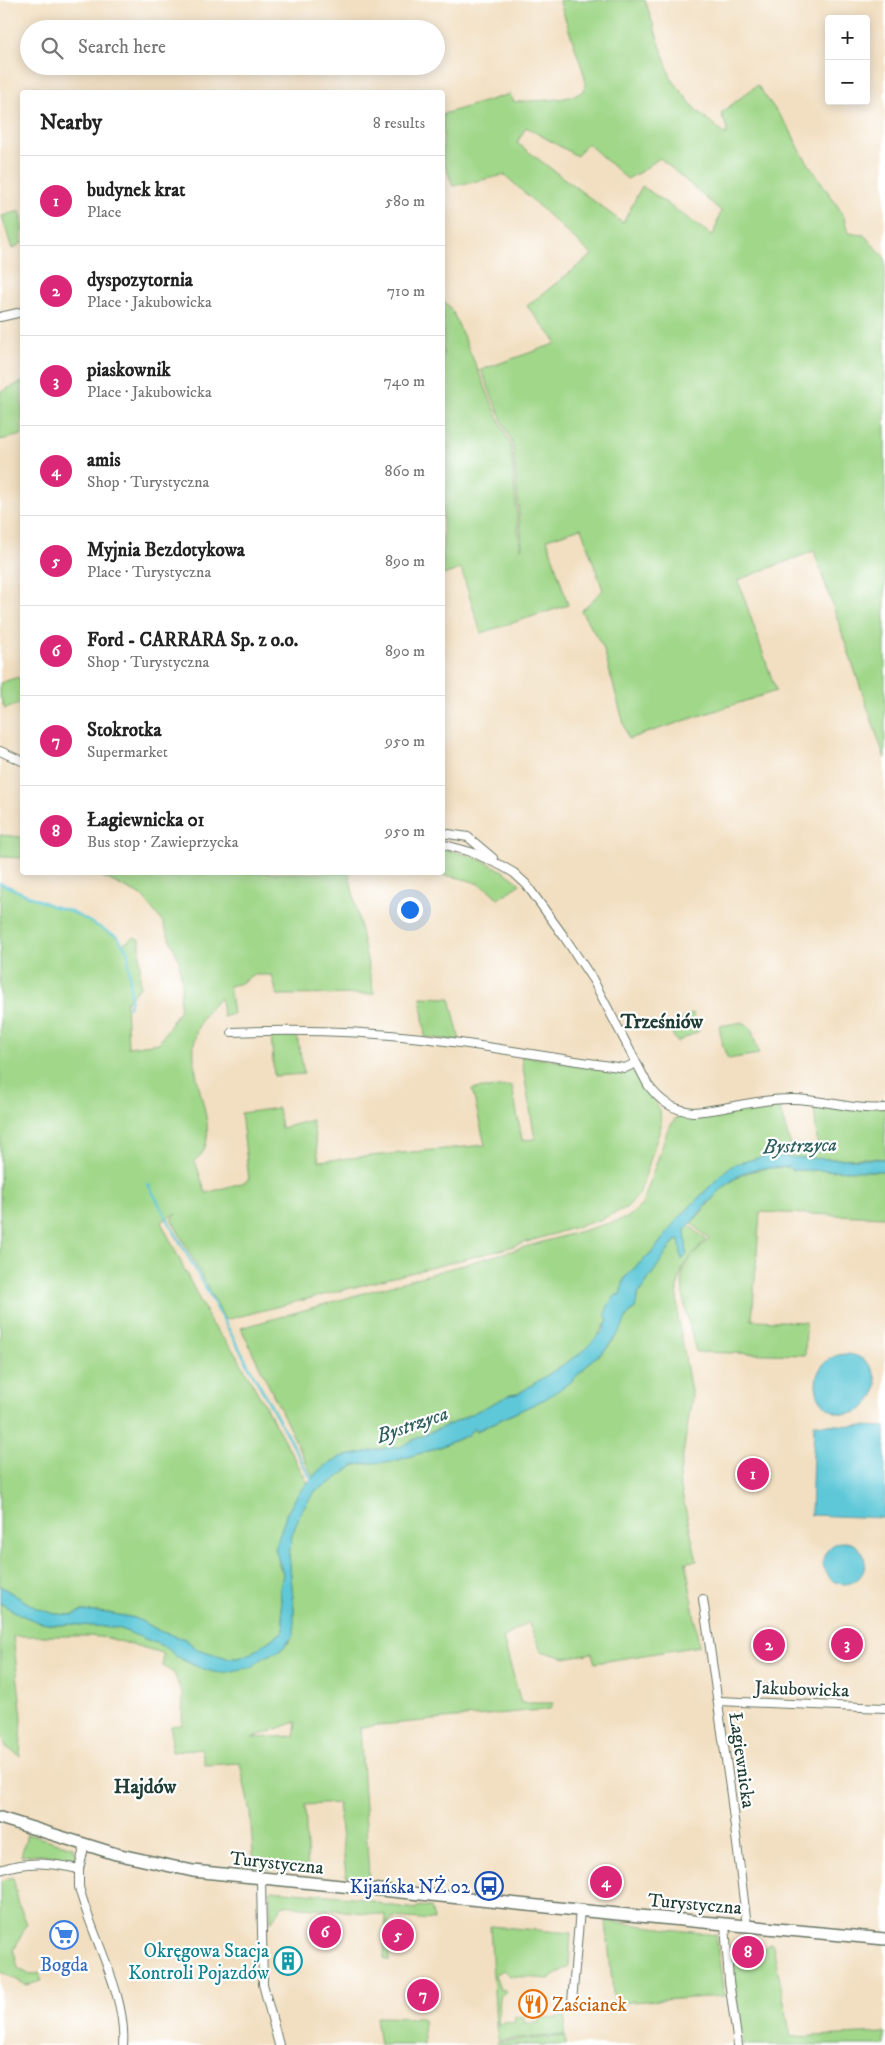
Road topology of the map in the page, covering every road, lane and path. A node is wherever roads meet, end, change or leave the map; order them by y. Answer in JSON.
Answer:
{"nodes":[{"id":1,"x":20,"y":312,"type":"edge"},
{"id":2,"x":0,"y":317,"type":"edge"},
{"id":3,"x":0,"y":751,"type":"edge"},
{"id":4,"x":20,"y":760,"type":"edge"},
{"id":5,"x":445,"y":833,"type":"edge"},
{"id":6,"x":445,"y":845,"type":"edge"},
{"id":7,"x":493,"y":861,"type":"junction"},
{"id":8,"x":232,"y":1032,"type":"dead end"},
{"id":9,"x":636,"y":1062,"type":"junction"},
{"id":10,"x":885,"y":1108,"type":"edge"},
{"id":11,"x":703,"y":1599,"type":"dead end"},
{"id":12,"x":719,"y":1702,"type":"junction"},
{"id":13,"x":885,"y":1708,"type":"edge"},
{"id":14,"x":0,"y":1818,"type":"edge"},
{"id":15,"x":85,"y":1844,"type":"junction"},
{"id":16,"x":79,"y":1869,"type":"junction"},
{"id":17,"x":0,"y":1870,"type":"edge"},
{"id":18,"x":261,"y":1878,"type":"junction"},
{"id":19,"x":580,"y":1910,"type":"junction"},
{"id":20,"x":725,"y":1924,"type":"junction"},
{"id":21,"x":747,"y":1926,"type":"junction"},
{"id":22,"x":885,"y":1939,"type":"edge"},
{"id":23,"x":572,"y":2002,"type":"dead end"},
{"id":24,"x":123,"y":2045,"type":"edge"},
{"id":25,"x":279,"y":2045,"type":"edge"},
{"id":26,"x":738,"y":2045,"type":"edge"}],
"edges":[{"from":1,"to":2,"type":"street"},
{"from":3,"to":4,"type":"street"},
{"from":5,"to":7,"type":"street"},
{"from":6,"to":7,"type":"street"},
{"from":7,"to":9,"type":"street"},
{"from":8,"to":9,"type":"street"},
{"from":9,"to":10,"type":"street"},
{"from":11,"to":12,"type":"street","name":"Łagiewnicka"},
{"from":12,"to":13,"type":"street","name":"Jakubowicka"},
{"from":12,"to":21,"type":"street","name":"Łagiewnicka"},
{"from":14,"to":15,"type":"main road","name":"Turystyczna"},
{"from":15,"to":16,"type":"street"},
{"from":15,"to":18,"type":"main road","name":"Turystyczna"},
{"from":16,"to":17,"type":"street"},
{"from":16,"to":24,"type":"street"},
{"from":18,"to":19,"type":"main road","name":"Turystyczna"},
{"from":18,"to":25,"type":"street"},
{"from":19,"to":20,"type":"main road","name":"Turystyczna"},
{"from":19,"to":23,"type":"street"},
{"from":20,"to":21,"type":"main road","name":"Turystyczna"},
{"from":20,"to":26,"type":"street"},
{"from":21,"to":22,"type":"main road","name":"Turystyczna"}]}
